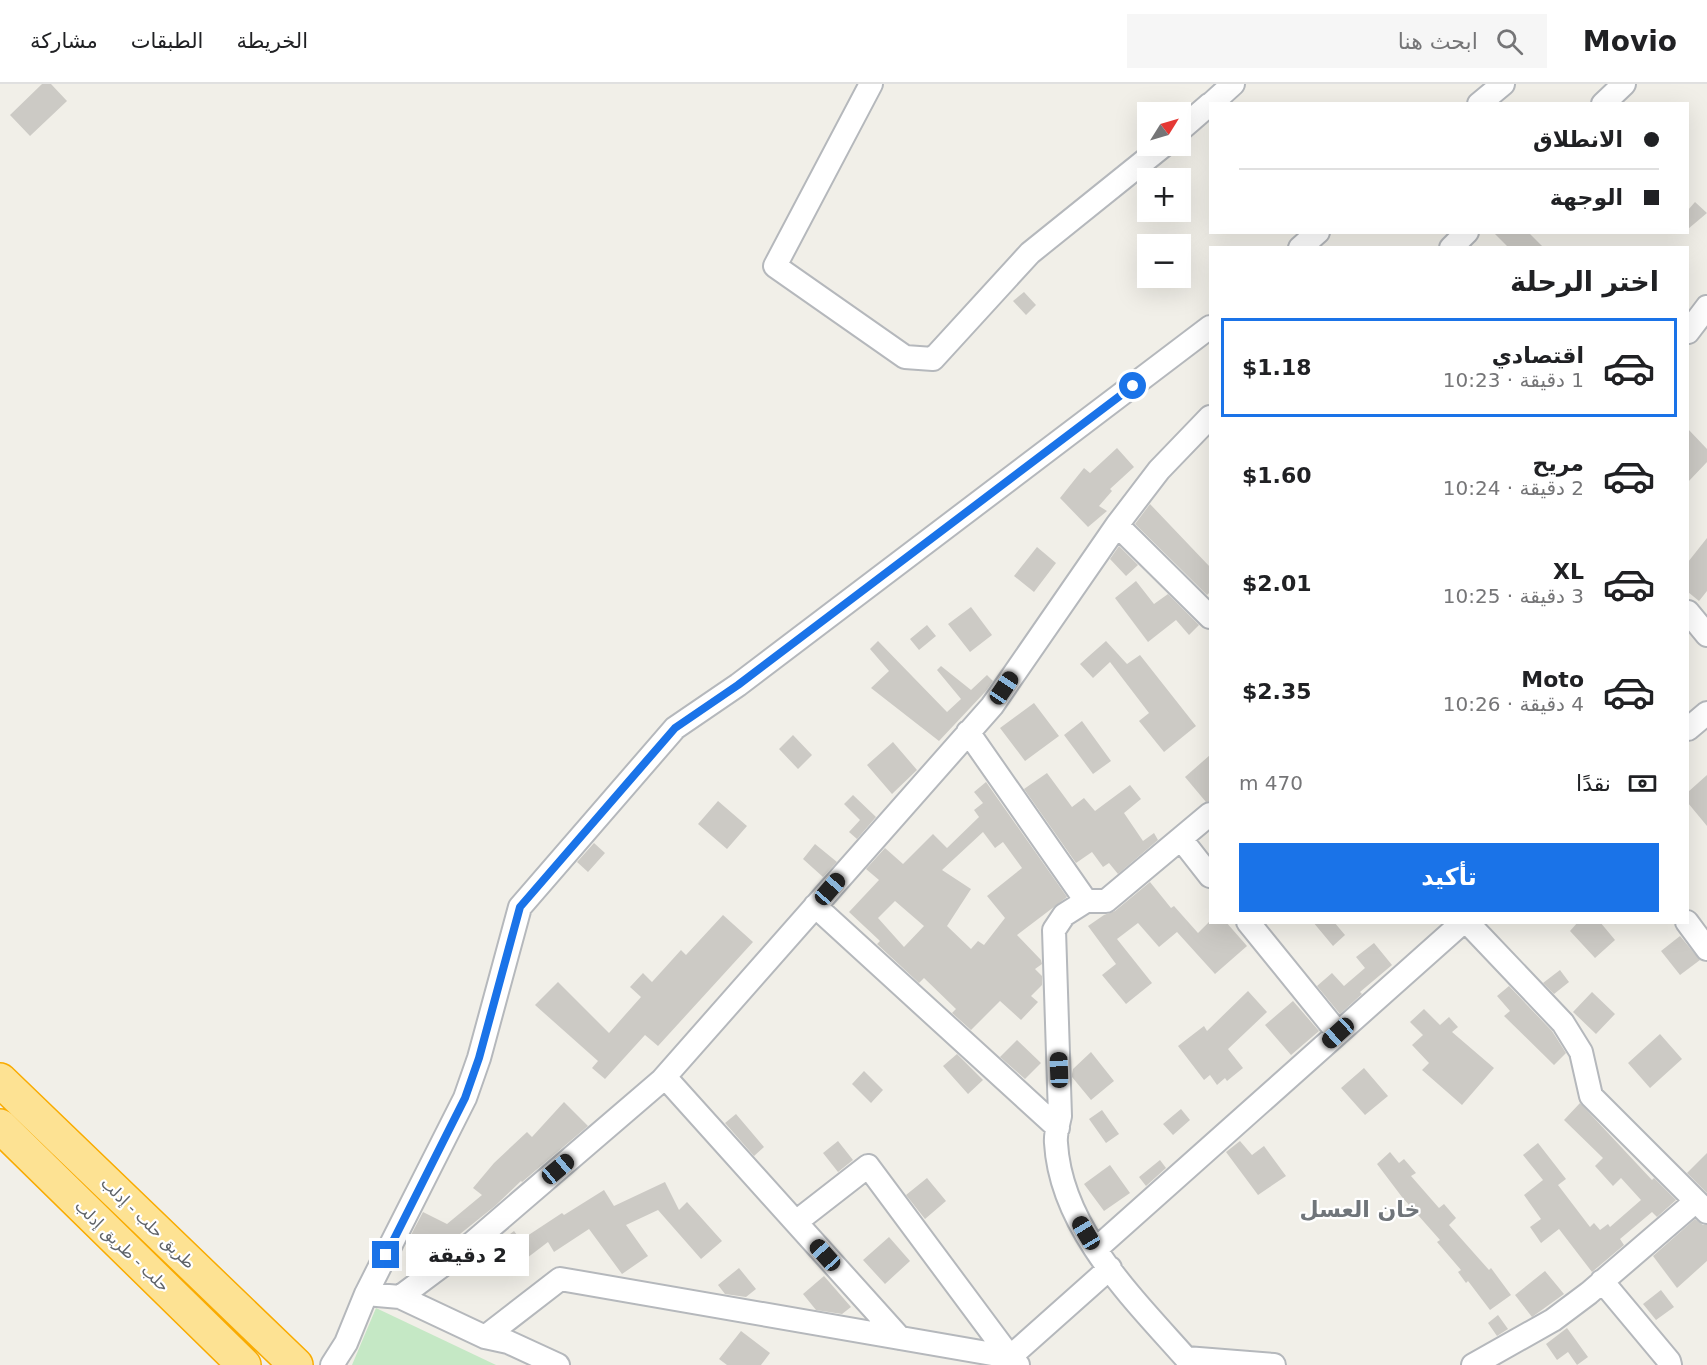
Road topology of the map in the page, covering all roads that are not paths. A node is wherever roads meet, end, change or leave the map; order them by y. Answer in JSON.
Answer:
{"nodes":[{"id":1,"x":871,"y":84,"type":"edge"},
{"id":2,"x":1233,"y":84,"type":"edge"},
{"id":3,"x":1503,"y":84,"type":"edge"},
{"id":4,"x":1624,"y":84,"type":"edge"},
{"id":5,"x":1213,"y":102,"type":"edge"},
{"id":6,"x":1481,"y":102,"type":"edge"},
{"id":7,"x":1605,"y":102,"type":"edge"},
{"id":8,"x":1209,"y":106,"type":"edge"},
{"id":9,"x":1191,"y":121,"type":"edge"},
{"id":10,"x":1151,"y":156,"type":"edge"},
{"id":11,"x":1316,"y":234,"type":"edge"},
{"id":12,"x":1465,"y":234,"type":"edge"},
{"id":13,"x":1302,"y":246,"type":"edge"},
{"id":14,"x":1453,"y":246,"type":"edge"},
{"id":15,"x":1707,"y":307,"type":"edge"},
{"id":16,"x":1689,"y":331,"type":"edge"},
{"id":17,"x":1208,"y":335,"type":"edge"},
{"id":18,"x":1209,"y":418,"type":"edge"},
{"id":19,"x":1117,"y":525,"type":"junction"},
{"id":20,"x":1209,"y":616,"type":"edge"},
{"id":21,"x":1707,"y":713,"type":"edge"},
{"id":22,"x":1689,"y":728,"type":"edge"},
{"id":23,"x":969,"y":732,"type":"junction"},
{"id":24,"x":1209,"y":815,"type":"edge"},
{"id":25,"x":1181,"y":839,"type":"junction"},
{"id":26,"x":1209,"y":875,"type":"edge"},
{"id":27,"x":1086,"y":901,"type":"junction"},
{"id":28,"x":815,"y":906,"type":"junction"},
{"id":29,"x":1250,"y":924,"type":"edge"},
{"id":30,"x":1463,"y":924,"type":"edge"},
{"id":31,"x":1467,"y":924,"type":"edge"},
{"id":32,"x":1688,"y":924,"type":"edge"},
{"id":33,"x":1707,"y":949,"type":"edge"},
{"id":34,"x":1338,"y":1033,"type":"junction"},
{"id":35,"x":665,"y":1077,"type":"junction"},
{"id":36,"x":0,"y":1080,"type":"edge"},
{"id":37,"x":0,"y":1126,"type":"edge"},
{"id":38,"x":1058,"y":1128,"type":"junction"},
{"id":39,"x":1702,"y":1206,"type":"edge"},
{"id":40,"x":83,"y":1208,"type":"junction"},
{"id":41,"x":796,"y":1222,"type":"junction"},
{"id":42,"x":1096,"y":1249,"type":"junction"},
{"id":43,"x":1110,"y":1268,"type":"junction"},
{"id":44,"x":1602,"y":1281,"type":"junction"},
{"id":45,"x":366,"y":1294,"type":"junction"},
{"id":46,"x":400,"y":1297,"type":"junction"},
{"id":47,"x":230,"y":1303,"type":"junction"},
{"id":48,"x":485,"y":1337,"type":"junction"},
{"id":49,"x":900,"y":1338,"type":"junction"},
{"id":50,"x":1014,"y":1361,"type":"edge"},
{"id":51,"x":1189,"y":1362,"type":"edge"},
{"id":52,"x":244,"y":1365,"type":"edge"},
{"id":53,"x":296,"y":1365,"type":"edge"},
{"id":54,"x":332,"y":1365,"type":"edge"},
{"id":55,"x":558,"y":1365,"type":"edge"},
{"id":56,"x":1274,"y":1365,"type":"edge"},
{"id":57,"x":1473,"y":1365,"type":"edge"},
{"id":58,"x":1670,"y":1365,"type":"edge"}],
"edges":[{"from":1,"to":10,"type":"street"},
{"from":2,"to":5,"type":"street"},
{"from":3,"to":6,"type":"street"},
{"from":4,"to":7,"type":"street"},
{"from":8,"to":9,"type":"street"},
{"from":11,"to":13,"type":"street"},
{"from":12,"to":14,"type":"street"},
{"from":15,"to":16,"type":"street"},
{"from":17,"to":45,"type":"street"},
{"from":18,"to":19,"type":"street"},
{"from":19,"to":20,"type":"street"},
{"from":19,"to":23,"type":"street"},
{"from":21,"to":22,"type":"street"},
{"from":23,"to":27,"type":"street"},
{"from":23,"to":28,"type":"street"},
{"from":24,"to":25,"type":"street"},
{"from":25,"to":26,"type":"street"},
{"from":25,"to":27,"type":"street"},
{"from":27,"to":38,"type":"street"},
{"from":28,"to":35,"type":"street"},
{"from":28,"to":38,"type":"street"},
{"from":29,"to":34,"type":"street"},
{"from":30,"to":34,"type":"street"},
{"from":31,"to":39,"type":"street"},
{"from":32,"to":33,"type":"street"},
{"from":34,"to":42,"type":"street"},
{"from":35,"to":41,"type":"street"},
{"from":35,"to":46,"type":"street"},
{"from":36,"to":47,"type":"highway","name":"طريق حلب - إدلب"},
{"from":37,"to":40,"type":"highway","name":"حلب - طريق إدلب"},
{"from":38,"to":42,"type":"street"},
{"from":39,"to":44,"type":"street"},
{"from":40,"to":47,"type":"highway"},
{"from":40,"to":52,"type":"highway","name":"حلب - طريق إدلب"},
{"from":41,"to":49,"type":"street"},
{"from":41,"to":50,"type":"street"},
{"from":42,"to":43,"type":"street"},
{"from":43,"to":50,"type":"street"},
{"from":43,"to":51,"type":"street"},
{"from":44,"to":57,"type":"street"},
{"from":44,"to":58,"type":"street"},
{"from":45,"to":46,"type":"street"},
{"from":45,"to":54,"type":"street"},
{"from":46,"to":48,"type":"street"},
{"from":47,"to":53,"type":"highway","name":"طريق حلب - إدلب"},
{"from":48,"to":49,"type":"street"},
{"from":48,"to":55,"type":"street"},
{"from":49,"to":50,"type":"street"},
{"from":51,"to":56,"type":"street"}]}
